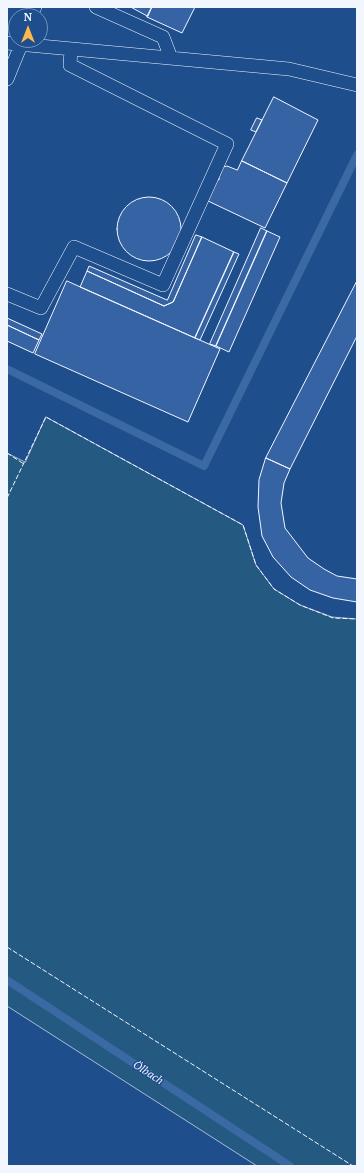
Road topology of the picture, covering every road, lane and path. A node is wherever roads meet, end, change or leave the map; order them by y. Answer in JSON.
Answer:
{"nodes":[{"id":1,"x":96,"y":7,"type":"edge"},
{"id":2,"x":48,"y":46,"type":"edge"},
{"id":3,"x":20,"y":48,"type":"edge"},
{"id":4,"x":71,"y":49,"type":"junction"},
{"id":5,"x":171,"y":58,"type":"junction"},
{"id":6,"x":7,"y":79,"type":"edge"},
{"id":7,"x":357,"y":85,"type":"edge"},
{"id":8,"x":7,"y":294,"type":"edge"}],
"edges":[{"from":1,"to":5,"type":"lane"},
{"from":2,"to":4,"type":"lane"},
{"from":3,"to":6,"type":"lane"},
{"from":4,"to":5,"type":"lane"},
{"from":4,"to":8,"type":"lane"},
{"from":5,"to":7,"type":"lane"}]}
